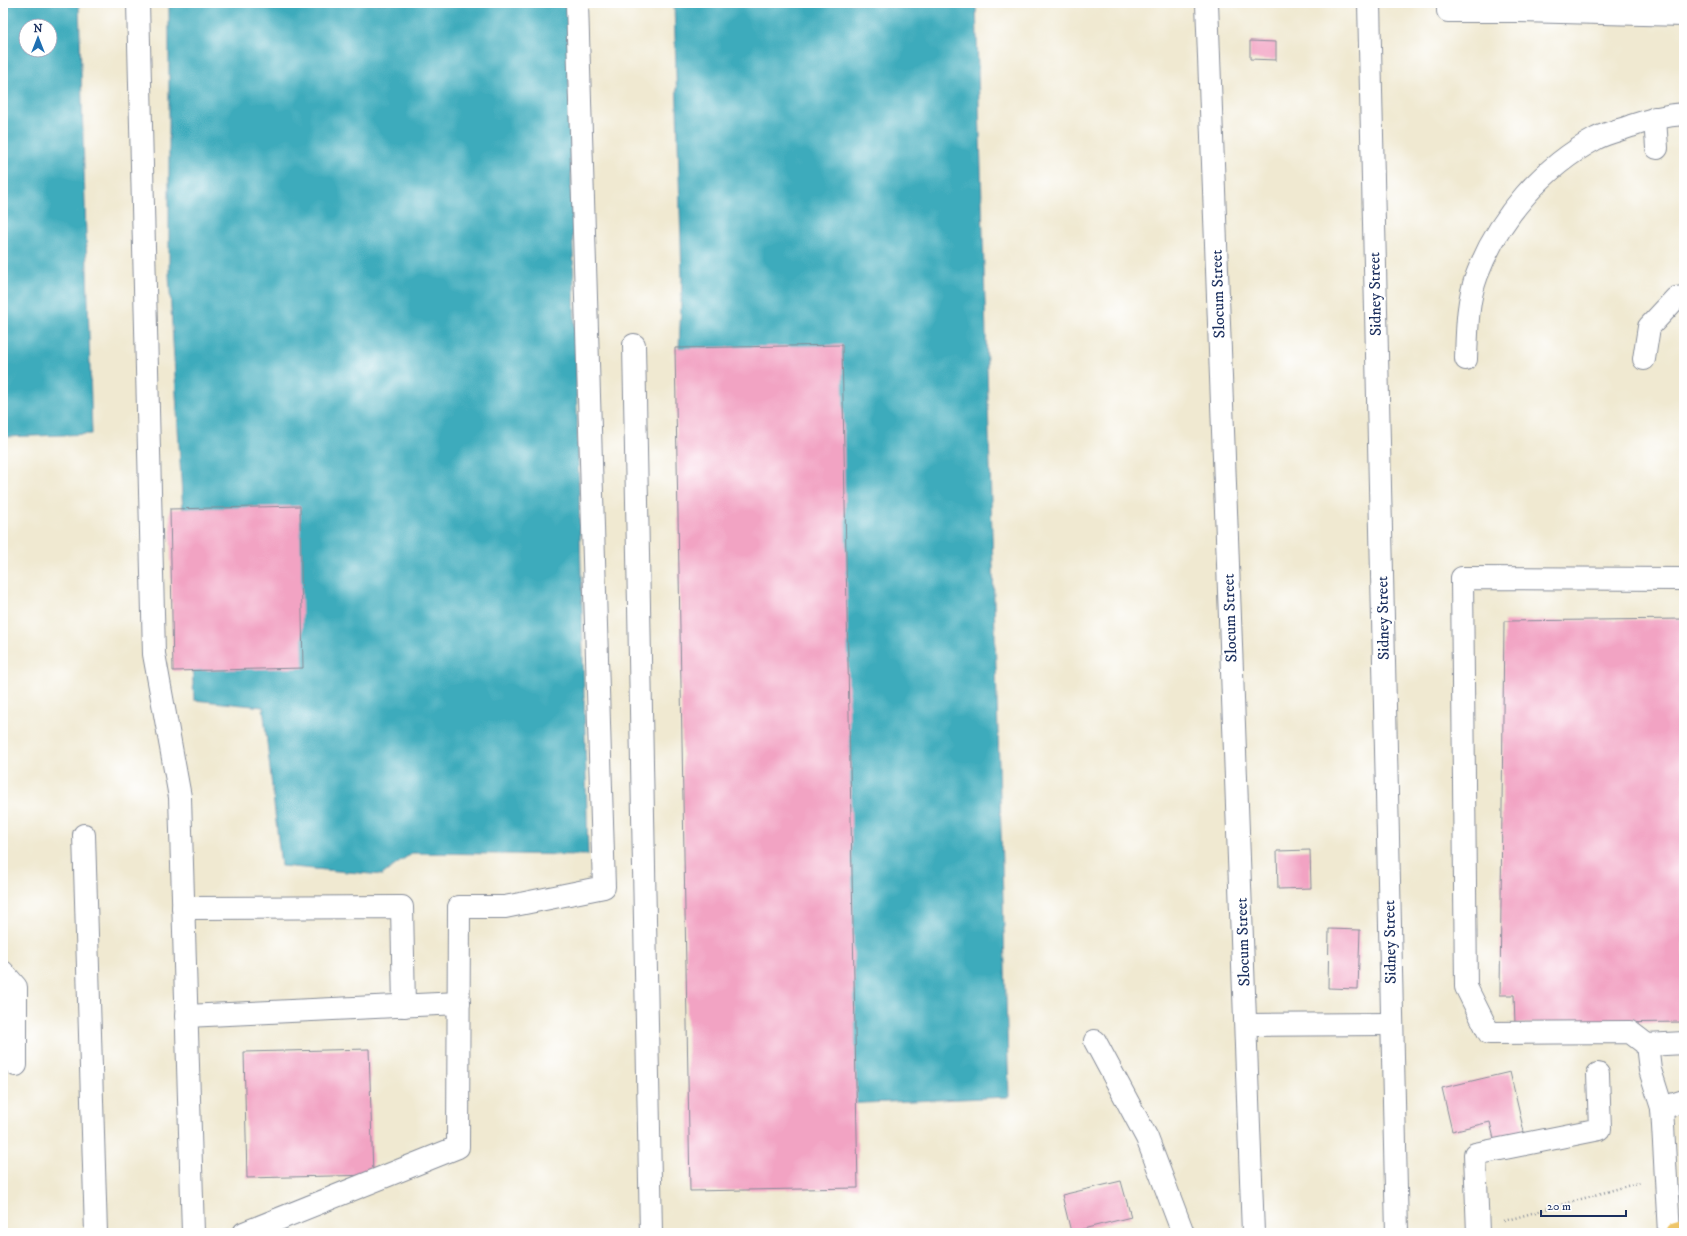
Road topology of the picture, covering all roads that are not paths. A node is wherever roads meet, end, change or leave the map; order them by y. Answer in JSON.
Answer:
{"nodes":[{"id":1,"x":138,"y":3,"type":"edge"},
{"id":2,"x":577,"y":3,"type":"edge"},
{"id":3,"x":1207,"y":3,"type":"edge"},
{"id":4,"x":1369,"y":3,"type":"edge"},
{"id":5,"x":1448,"y":3,"type":"edge"},
{"id":6,"x":1516,"y":7,"type":"edge"},
{"id":7,"x":1684,"y":15,"type":"edge"},
{"id":8,"x":1684,"y":114,"type":"edge"},
{"id":9,"x":1655,"y":118,"type":"junction"},
{"id":10,"x":1657,"y":148,"type":"dead end"},
{"id":11,"x":1684,"y":297,"type":"edge"},
{"id":12,"x":634,"y":345,"type":"dead end"},
{"id":13,"x":1466,"y":358,"type":"dead end"},
{"id":14,"x":1644,"y":358,"type":"dead end"},
{"id":15,"x":1684,"y":579,"type":"edge"},
{"id":16,"x":84,"y":835,"type":"dead end"},
{"id":17,"x":183,"y":908,"type":"junction"},
{"id":18,"x":3,"y":972,"type":"edge"},
{"id":19,"x":459,"y":1003,"type":"junction"},
{"id":20,"x":404,"y":1006,"type":"junction"},
{"id":21,"x":186,"y":1016,"type":"junction"},
{"id":22,"x":1392,"y":1024,"type":"junction"},
{"id":23,"x":1246,"y":1025,"type":"junction"},
{"id":24,"x":1094,"y":1041,"type":"dead end"},
{"id":25,"x":1684,"y":1043,"type":"edge"},
{"id":26,"x":1648,"y":1045,"type":"junction"},
{"id":27,"x":16,"y":1064,"type":"dead end"},
{"id":28,"x":1598,"y":1074,"type":"dead end"},
{"id":29,"x":1684,"y":1101,"type":"edge"},
{"id":30,"x":1662,"y":1108,"type":"junction"},
{"id":31,"x":1478,"y":1231,"type":"edge"},
{"id":32,"x":1684,"y":1231,"type":"edge"},
{"id":33,"x":96,"y":1233,"type":"edge"},
{"id":34,"x":193,"y":1233,"type":"edge"},
{"id":35,"x":244,"y":1233,"type":"edge"},
{"id":36,"x":651,"y":1233,"type":"edge"},
{"id":37,"x":1183,"y":1233,"type":"edge"},
{"id":38,"x":1253,"y":1233,"type":"edge"},
{"id":39,"x":1397,"y":1233,"type":"edge"},
{"id":40,"x":1669,"y":1233,"type":"edge"},
{"id":41,"x":1677,"y":1233,"type":"edge"}],
"edges":[{"from":1,"to":17,"type":"street"},
{"from":2,"to":19,"type":"street"},
{"from":3,"to":23,"type":"street","name":"Slocum Street"},
{"from":4,"to":22,"type":"street","name":"Sidney Street"},
{"from":5,"to":6,"type":"street"},
{"from":6,"to":7,"type":"street"},
{"from":8,"to":9,"type":"street"},
{"from":9,"to":10,"type":"street"},
{"from":9,"to":13,"type":"street"},
{"from":11,"to":14,"type":"street"},
{"from":12,"to":36,"type":"street"},
{"from":15,"to":26,"type":"street"},
{"from":16,"to":33,"type":"street"},
{"from":17,"to":20,"type":"street"},
{"from":17,"to":21,"type":"street"},
{"from":18,"to":27,"type":"street"},
{"from":19,"to":20,"type":"street"},
{"from":19,"to":35,"type":"street"},
{"from":20,"to":21,"type":"street"},
{"from":21,"to":34,"type":"street"},
{"from":22,"to":23,"type":"street"},
{"from":22,"to":39,"type":"street","name":"Sidney Street"},
{"from":23,"to":38,"type":"street","name":"Slocum Street"},
{"from":24,"to":37,"type":"street"},
{"from":25,"to":26,"type":"street"},
{"from":26,"to":30,"type":"street"},
{"from":28,"to":31,"type":"street"},
{"from":29,"to":30,"type":"street"},
{"from":30,"to":40,"type":"street"},
{"from":32,"to":41,"type":"main road"}]}
